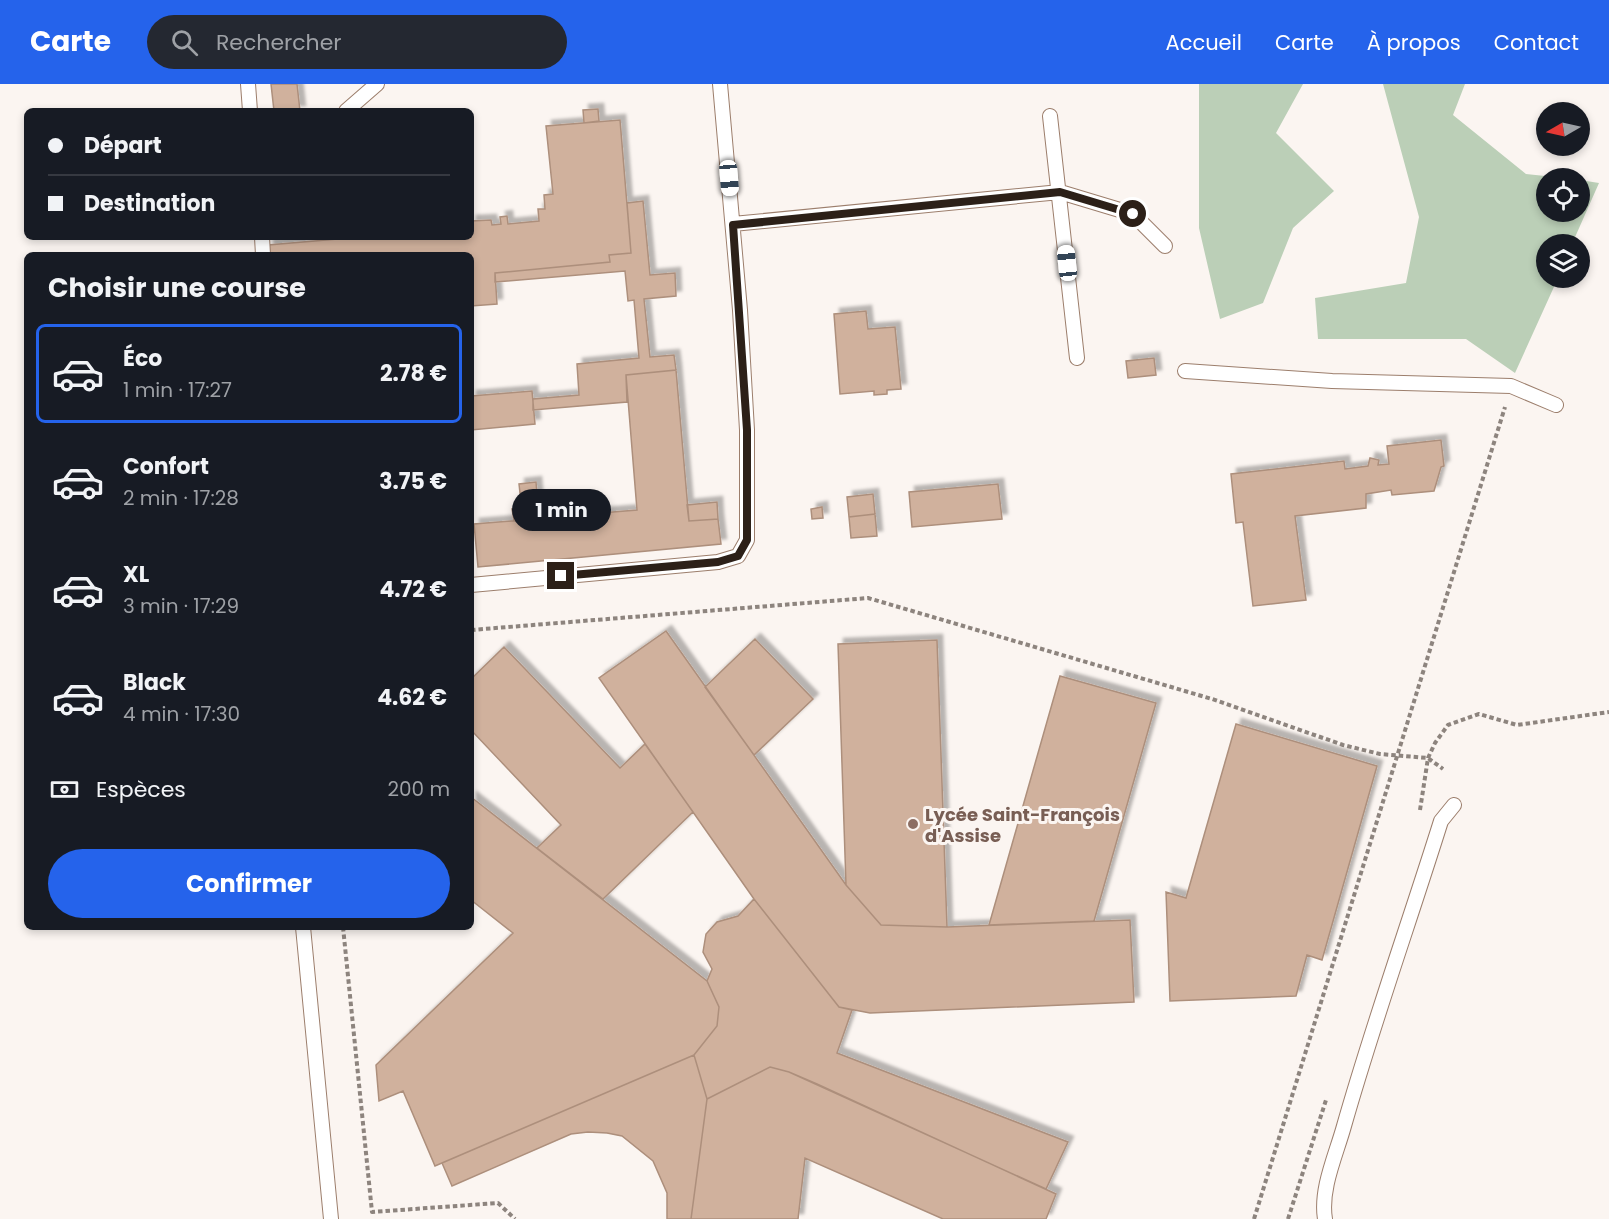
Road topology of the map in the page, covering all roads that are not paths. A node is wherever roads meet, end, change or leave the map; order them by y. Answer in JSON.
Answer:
{"nodes":[{"id":1,"x":248,"y":84,"type":"edge"},
{"id":2,"x":377,"y":84,"type":"edge"},
{"id":3,"x":720,"y":84,"type":"edge"},
{"id":4,"x":250,"y":108,"type":"edge"},
{"id":5,"x":349,"y":108,"type":"edge"},
{"id":6,"x":1050,"y":116,"type":"dead end"},
{"id":7,"x":1060,"y":192,"type":"junction"},
{"id":8,"x":733,"y":225,"type":"junction"},
{"id":9,"x":1165,"y":246,"type":"dead end"},
{"id":10,"x":1077,"y":358,"type":"dead end"},
{"id":11,"x":1185,"y":371,"type":"dead end"},
{"id":12,"x":1556,"y":405,"type":"dead end"},
{"id":13,"x":474,"y":585,"type":"edge"},
{"id":14,"x":1454,"y":805,"type":"dead end"},
{"id":15,"x":303,"y":930,"type":"edge"},
{"id":16,"x":331,"y":1219,"type":"edge"},
{"id":17,"x":1325,"y":1219,"type":"edge"}],
"edges":[{"from":1,"to":4,"type":"lane"},
{"from":2,"to":5,"type":"lane"},
{"from":3,"to":8,"type":"lane"},
{"from":6,"to":7,"type":"lane"},
{"from":7,"to":8,"type":"lane"},
{"from":7,"to":9,"type":"lane"},
{"from":7,"to":10,"type":"lane"},
{"from":8,"to":13,"type":"lane"},
{"from":11,"to":12,"type":"lane"},
{"from":14,"to":17,"type":"lane"},
{"from":15,"to":16,"type":"lane"}]}
